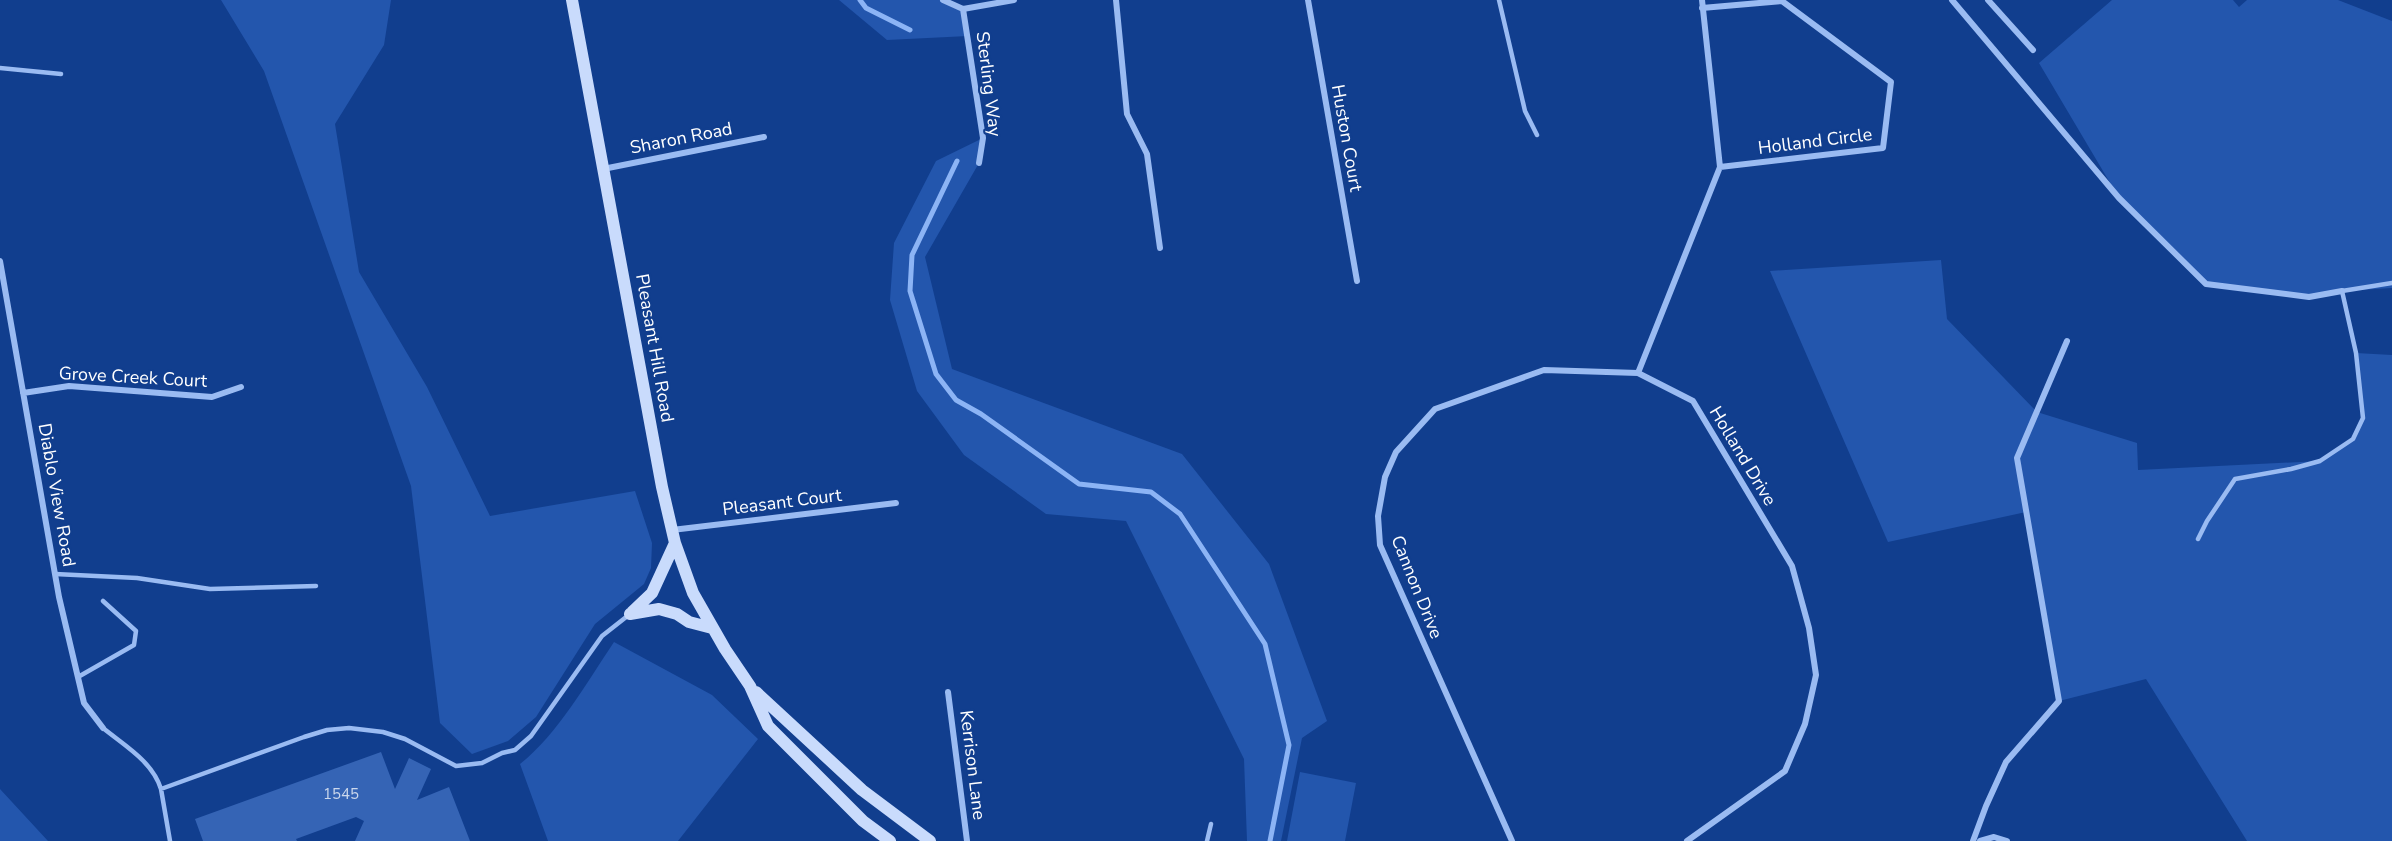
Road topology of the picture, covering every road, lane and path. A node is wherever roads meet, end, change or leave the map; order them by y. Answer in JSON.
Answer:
{"nodes":[{"id":1,"x":572,"y":0,"type":"edge"},
{"id":2,"x":943,"y":0,"type":"edge"},
{"id":3,"x":1014,"y":0,"type":"edge"},
{"id":4,"x":1116,"y":0,"type":"edge"},
{"id":5,"x":1308,"y":0,"type":"edge"},
{"id":6,"x":1499,"y":0,"type":"edge"},
{"id":7,"x":1702,"y":0,"type":"edge"},
{"id":8,"x":1952,"y":0,"type":"edge"},
{"id":9,"x":1988,"y":0,"type":"edge"},
{"id":10,"x":1702,"y":8,"type":"junction"},
{"id":11,"x":963,"y":9,"type":"junction"},
{"id":12,"x":2033,"y":50,"type":"dead end"},
{"id":13,"x":0,"y":68,"type":"edge"},
{"id":14,"x":61,"y":74,"type":"dead end"},
{"id":15,"x":1537,"y":135,"type":"dead end"},
{"id":16,"x":764,"y":137,"type":"dead end"},
{"id":17,"x":979,"y":163,"type":"dead end"},
{"id":18,"x":1720,"y":168,"type":"junction"},
{"id":19,"x":603,"y":170,"type":"junction"},
{"id":20,"x":1160,"y":248,"type":"dead end"},
{"id":21,"x":0,"y":261,"type":"edge"},
{"id":22,"x":1357,"y":281,"type":"dead end"},
{"id":23,"x":2392,"y":284,"type":"edge"},
{"id":24,"x":2342,"y":291,"type":"junction"},
{"id":25,"x":2067,"y":341,"type":"dead end"},
{"id":26,"x":1638,"y":373,"type":"junction"},
{"id":27,"x":241,"y":387,"type":"dead end"},
{"id":28,"x":23,"y":393,"type":"junction"},
{"id":29,"x":896,"y":503,"type":"dead end"},
{"id":30,"x":672,"y":530,"type":"junction"},
{"id":31,"x":2198,"y":539,"type":"dead end"},
{"id":32,"x":675,"y":543,"type":"junction"},
{"id":33,"x":55,"y":574,"type":"junction"},
{"id":34,"x":316,"y":586,"type":"dead end"},
{"id":35,"x":103,"y":601,"type":"dead end"},
{"id":36,"x":630,"y":614,"type":"junction"},
{"id":37,"x":712,"y":628,"type":"junction"},
{"id":38,"x":78,"y":677,"type":"junction"},
{"id":39,"x":750,"y":686,"type":"junction"},
{"id":40,"x":948,"y":692,"type":"dead end"},
{"id":41,"x":103,"y":728,"type":"joint"},
{"id":42,"x":160,"y":789,"type":"junction"},
{"id":43,"x":1211,"y":824,"type":"dead end"},
{"id":44,"x":170,"y":841,"type":"edge"},
{"id":45,"x":890,"y":841,"type":"edge"},
{"id":46,"x":930,"y":841,"type":"edge"},
{"id":47,"x":968,"y":841,"type":"edge"},
{"id":48,"x":1207,"y":841,"type":"edge"},
{"id":49,"x":1512,"y":841,"type":"edge"},
{"id":50,"x":1687,"y":841,"type":"edge"},
{"id":51,"x":1973,"y":841,"type":"edge"},
{"id":52,"x":1980,"y":841,"type":"edge"},
{"id":53,"x":2007,"y":841,"type":"edge"}],
"edges":[{"from":1,"to":19,"type":"main road","name":"Pleasant Hill Road"},
{"from":2,"to":11,"type":"street"},
{"from":3,"to":11,"type":"street"},
{"from":4,"to":20,"type":"street"},
{"from":5,"to":22,"type":"street","name":"Huston Court"},
{"from":6,"to":15,"type":"lane"},
{"from":7,"to":10,"type":"street"},
{"from":8,"to":24,"type":"street"},
{"from":9,"to":12,"type":"street"},
{"from":10,"to":18,"type":"street"},
{"from":10,"to":18,"type":"street","name":"Holland Circle"},
{"from":11,"to":17,"type":"street","name":"Sterling Way"},
{"from":13,"to":14,"type":"lane"},
{"from":16,"to":19,"type":"street","name":"Sharon Road"},
{"from":18,"to":26,"type":"street"},
{"from":19,"to":30,"type":"main road","name":"Pleasant Hill Road"},
{"from":21,"to":28,"type":"street","name":"Diablo View Road"},
{"from":23,"to":24,"type":"lane"},
{"from":24,"to":31,"type":"lane"},
{"from":25,"to":51,"type":"street"},
{"from":26,"to":49,"type":"street","name":"Cannon Drive"},
{"from":26,"to":50,"type":"street","name":"Holland Drive"},
{"from":27,"to":28,"type":"street","name":"Grove Creek Court"},
{"from":28,"to":33,"type":"street","name":"Diablo View Road"},
{"from":29,"to":30,"type":"street","name":"Pleasant Court"},
{"from":30,"to":32,"type":"main road","name":"Pleasant Hill Road"},
{"from":32,"to":36,"type":"main road"},
{"from":32,"to":37,"type":"main road","name":"Pleasant Hill Road"},
{"from":33,"to":34,"type":"lane"},
{"from":33,"to":38,"type":"street","name":"Diablo View Road"},
{"from":35,"to":38,"type":"lane"},
{"from":36,"to":37,"type":"main road"},
{"from":36,"to":42,"type":"lane"},
{"from":37,"to":39,"type":"main road","name":"Pleasant Hill Road"},
{"from":38,"to":41,"type":"street","name":"Diablo View Road"},
{"from":39,"to":45,"type":"main road","name":"Pleasant Hill Road"},
{"from":39,"to":46,"type":"main road","name":"Pleasant Hill Road"},
{"from":40,"to":47,"type":"street","name":"Kerrison Lane"},
{"from":41,"to":42,"type":"lane"},
{"from":42,"to":44,"type":"lane"},
{"from":43,"to":48,"type":"lane"},
{"from":52,"to":53,"type":"street"}]}
